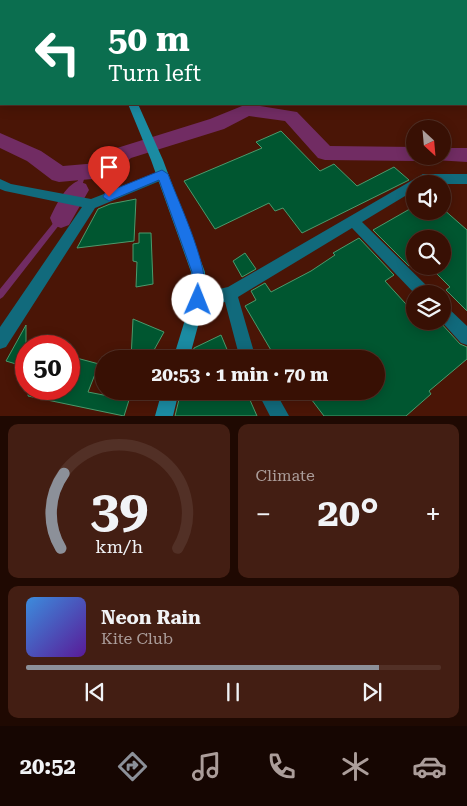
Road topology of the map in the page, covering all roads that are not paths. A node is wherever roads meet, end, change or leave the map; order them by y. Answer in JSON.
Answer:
{"nodes":[{"id":1,"x":133,"y":105,"type":"edge"},
{"id":2,"x":162,"y":174,"type":"junction"},
{"id":3,"x":467,"y":179,"type":"edge"},
{"id":4,"x":3,"y":189,"type":"edge"},
{"id":5,"x":91,"y":204,"type":"junction"},
{"id":6,"x":353,"y":221,"type":"junction"},
{"id":7,"x":416,"y":285,"type":"edge"},
{"id":8,"x":230,"y":294,"type":"junction"},
{"id":9,"x":198,"y":300,"type":"junction"},
{"id":10,"x":451,"y":321,"type":"edge"},
{"id":11,"x":467,"y":337,"type":"edge"},
{"id":12,"x":0,"y":341,"type":"edge"},
{"id":13,"x":184,"y":350,"type":"edge"},
{"id":14,"x":246,"y":350,"type":"edge"},
{"id":15,"x":168,"y":400,"type":"edge"},
{"id":16,"x":270,"y":400,"type":"edge"},
{"id":17,"x":164,"y":416,"type":"edge"},
{"id":18,"x":280,"y":416,"type":"edge"}],
"edges":[{"from":1,"to":2,"type":"main road"},
{"from":2,"to":5,"type":"street"},
{"from":2,"to":9,"type":"main road"},
{"from":3,"to":6,"type":"street"},
{"from":4,"to":5,"type":"street"},
{"from":5,"to":12,"type":"street"},
{"from":6,"to":7,"type":"street"},
{"from":6,"to":8,"type":"street"},
{"from":8,"to":9,"type":"street"},
{"from":8,"to":14,"type":"street"},
{"from":9,"to":13,"type":"main road"},
{"from":10,"to":11,"type":"street"},
{"from":15,"to":17,"type":"main road"},
{"from":16,"to":18,"type":"street"}]}
